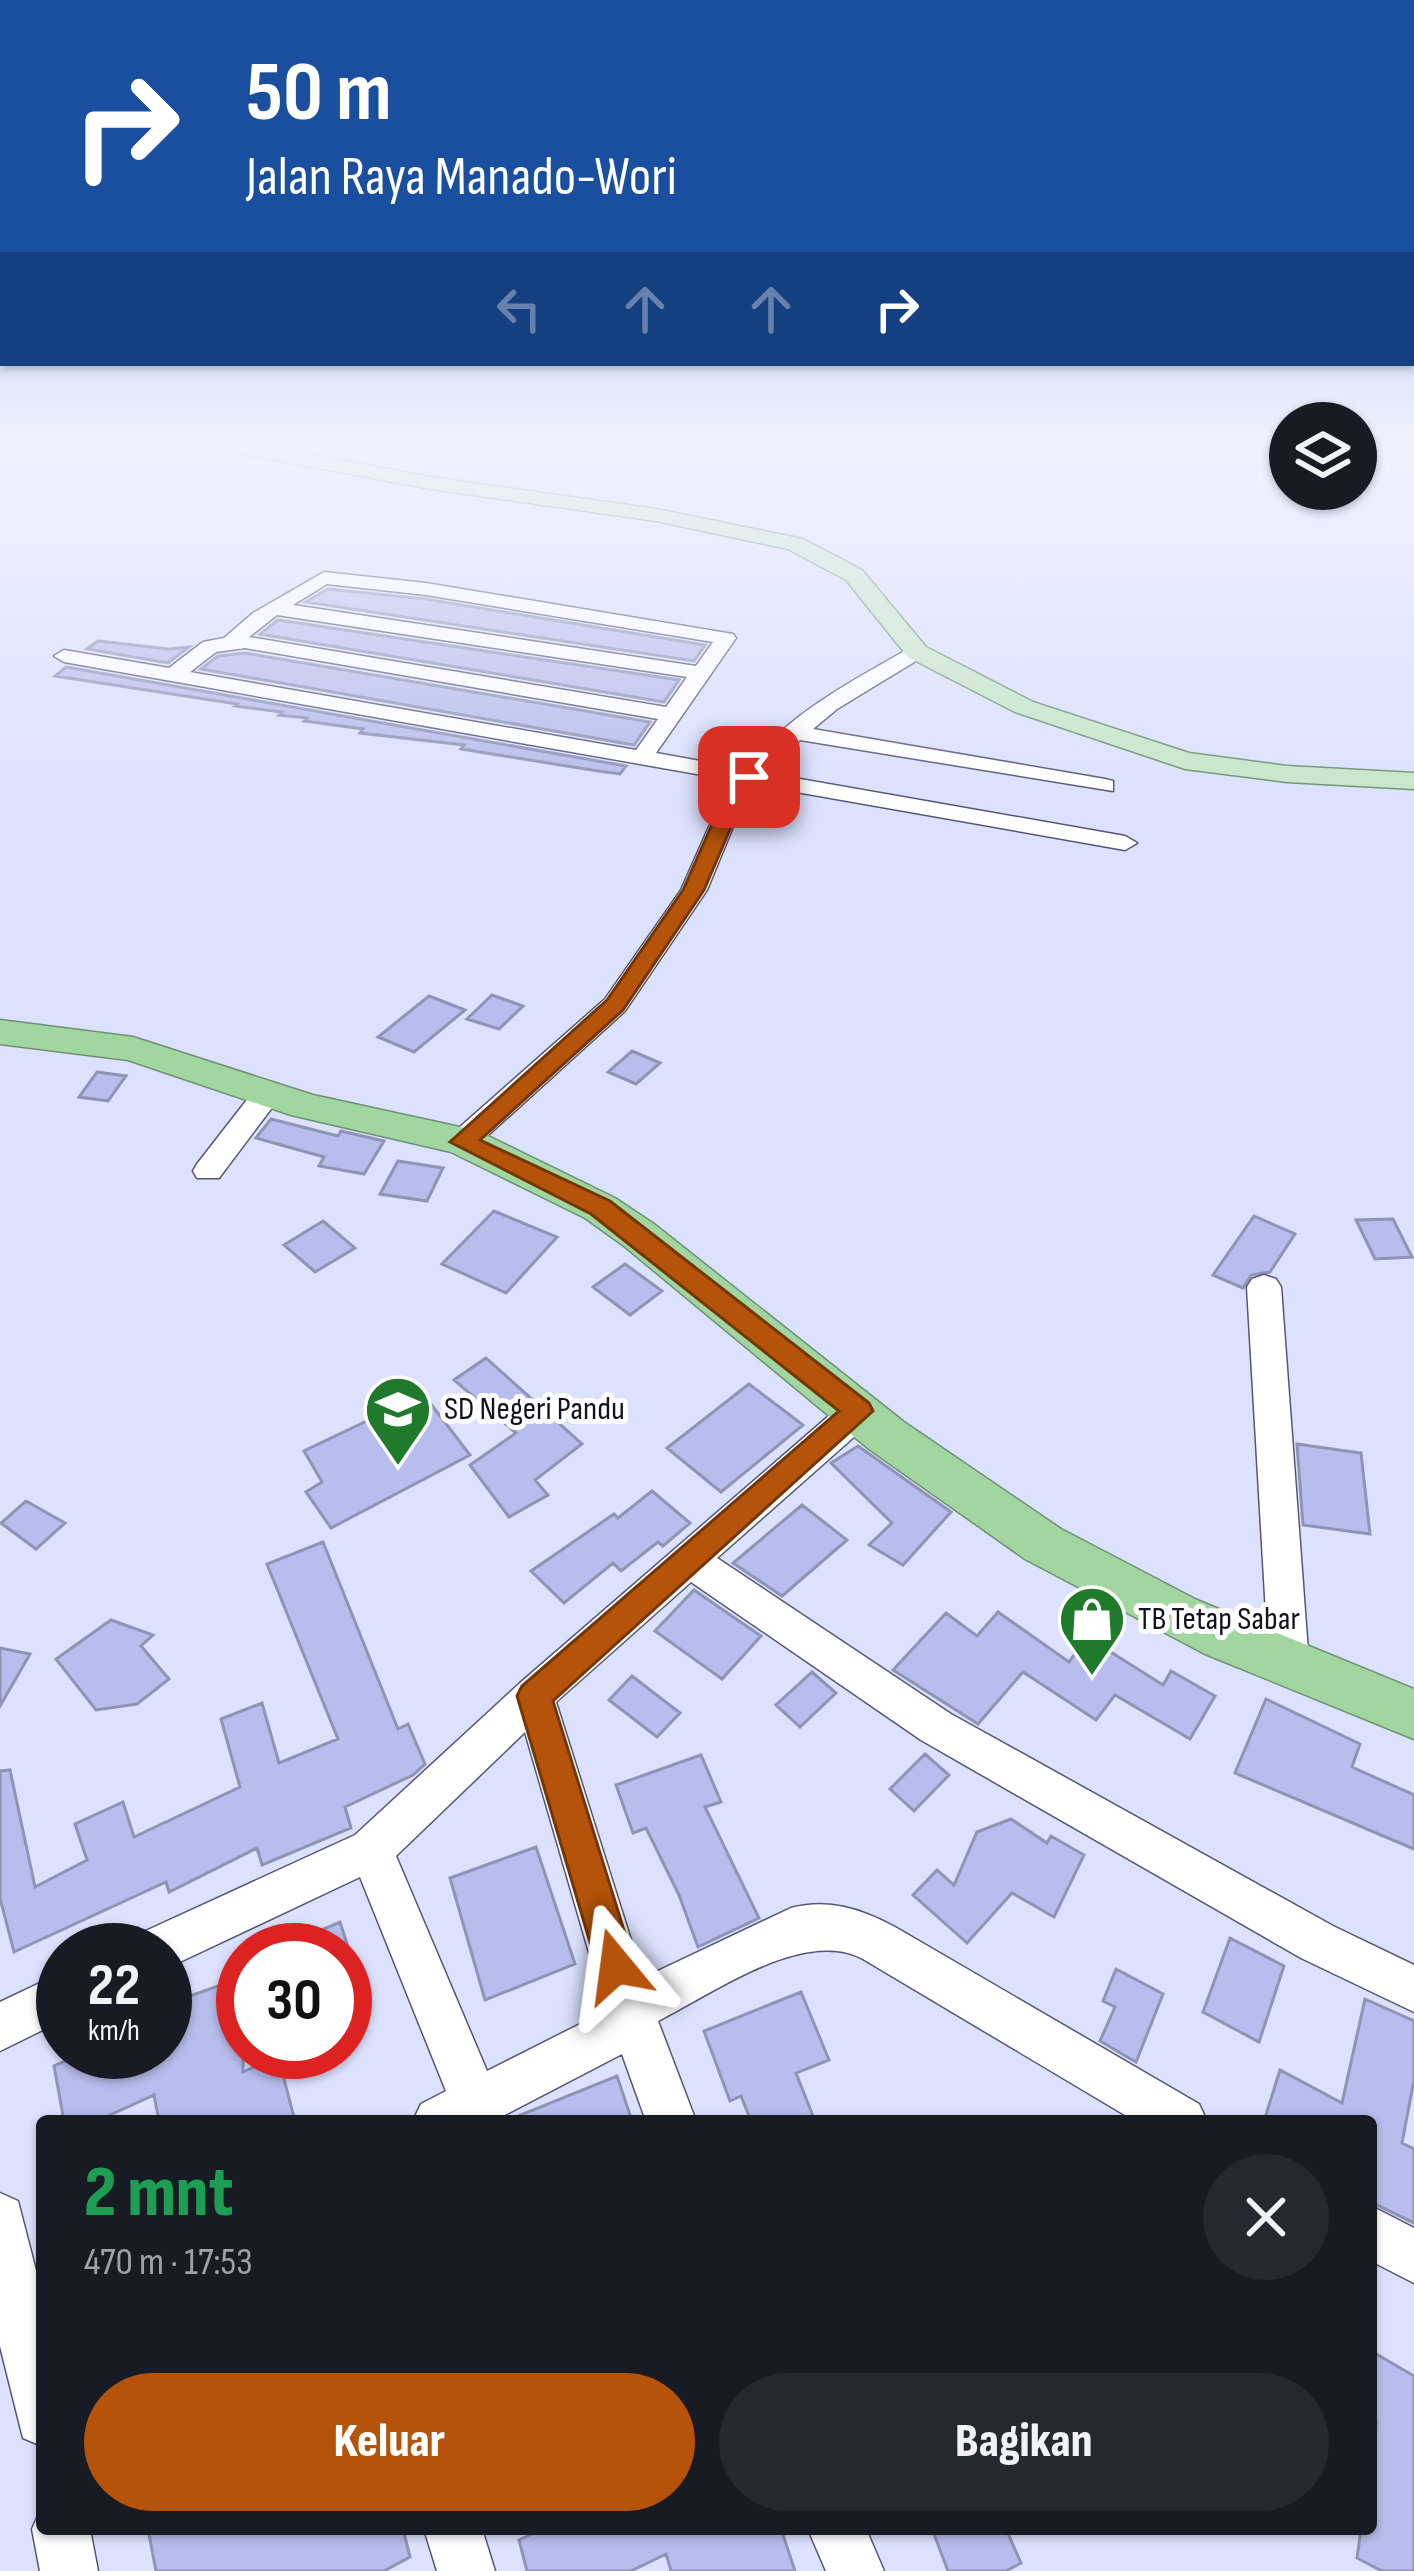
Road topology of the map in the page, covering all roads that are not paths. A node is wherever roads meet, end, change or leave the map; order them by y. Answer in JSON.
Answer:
{"nodes":[{"id":1,"x":829,"y":562,"type":"edge"},
{"id":2,"x":277,"y":609,"type":"junction"},
{"id":3,"x":232,"y":641,"type":"junction"},
{"id":4,"x":917,"y":652,"type":"junction"},
{"id":5,"x":64,"y":656,"type":"dead end"},
{"id":6,"x":700,"y":674,"type":"junction"},
{"id":7,"x":173,"y":675,"type":"junction"},
{"id":8,"x":670,"y":713,"type":"junction"},
{"id":9,"x":792,"y":732,"type":"junction"},
{"id":10,"x":641,"y":757,"type":"junction"},
{"id":11,"x":749,"y":777,"type":"junction"},
{"id":12,"x":1414,"y":781,"type":"edge"},
{"id":13,"x":1106,"y":786,"type":"dead end"},
{"id":14,"x":1125,"y":842,"type":"dead end"},
{"id":15,"x":0,"y":1032,"type":"edge"},
{"id":16,"x":267,"y":1094,"type":"junction"},
{"id":17,"x":463,"y":1142,"type":"junction"},
{"id":18,"x":208,"y":1171,"type":"dead end"},
{"id":19,"x":1264,"y":1287,"type":"dead end"},
{"id":20,"x":859,"y":1411,"type":"junction"},
{"id":21,"x":689,"y":1560,"type":"junction"},
{"id":22,"x":1288,"y":1665,"type":"junction"},
{"id":23,"x":534,"y":1696,"type":"junction"},
{"id":24,"x":1414,"y":1714,"type":"edge"},
{"id":25,"x":371,"y":1850,"type":"junction"},
{"id":26,"x":192,"y":1932,"type":"edge"},
{"id":27,"x":1414,"y":1989,"type":"edge"},
{"id":28,"x":36,"y":2009,"type":"edge"},
{"id":29,"x":630,"y":2017,"type":"junction"},
{"id":30,"x":0,"y":2027,"type":"edge"},
{"id":31,"x":457,"y":2112,"type":"edge"},
{"id":32,"x":669,"y":2115,"type":"edge"},
{"id":33,"x":1172,"y":2115,"type":"edge"},
{"id":34,"x":0,"y":2219,"type":"edge"},
{"id":35,"x":1377,"y":2235,"type":"edge"},
{"id":36,"x":1414,"y":2257,"type":"edge"},
{"id":37,"x":22,"y":2320,"type":"edge"},
{"id":38,"x":36,"y":2389,"type":"edge"},
{"id":39,"x":62,"y":2535,"type":"edge"},
{"id":40,"x":455,"y":2535,"type":"edge"},
{"id":41,"x":840,"y":2535,"type":"edge"},
{"id":42,"x":69,"y":2571,"type":"edge"},
{"id":43,"x":466,"y":2571,"type":"edge"},
{"id":44,"x":855,"y":2571,"type":"edge"}],
"edges":[{"from":1,"to":4,"type":"main road"},
{"from":2,"to":3,"type":"street"},
{"from":2,"to":6,"type":"street"},
{"from":2,"to":6,"type":"street"},
{"from":3,"to":7,"type":"street"},
{"from":3,"to":8,"type":"street"},
{"from":4,"to":9,"type":"street"},
{"from":4,"to":12,"type":"main road"},
{"from":5,"to":7,"type":"street"},
{"from":6,"to":8,"type":"street"},
{"from":7,"to":10,"type":"street"},
{"from":8,"to":10,"type":"street"},
{"from":9,"to":11,"type":"street"},
{"from":9,"to":13,"type":"street"},
{"from":10,"to":11,"type":"street"},
{"from":11,"to":14,"type":"street"},
{"from":11,"to":17,"type":"street"},
{"from":15,"to":16,"type":"highway"},
{"from":16,"to":17,"type":"highway"},
{"from":16,"to":18,"type":"street"},
{"from":17,"to":20,"type":"highway"},
{"from":19,"to":22,"type":"street"},
{"from":20,"to":21,"type":"street"},
{"from":20,"to":22,"type":"highway"},
{"from":21,"to":23,"type":"street"},
{"from":21,"to":27,"type":"street"},
{"from":22,"to":24,"type":"highway"},
{"from":23,"to":25,"type":"street"},
{"from":23,"to":29,"type":"street"},
{"from":25,"to":26,"type":"street"},
{"from":25,"to":31,"type":"street"},
{"from":28,"to":30,"type":"street"},
{"from":29,"to":31,"type":"street"},
{"from":29,"to":32,"type":"street"},
{"from":29,"to":33,"type":"street"},
{"from":34,"to":37,"type":"street"},
{"from":35,"to":36,"type":"street"},
{"from":37,"to":38,"type":"street"},
{"from":39,"to":42,"type":"street"},
{"from":40,"to":43,"type":"street"},
{"from":41,"to":44,"type":"street"}]}
